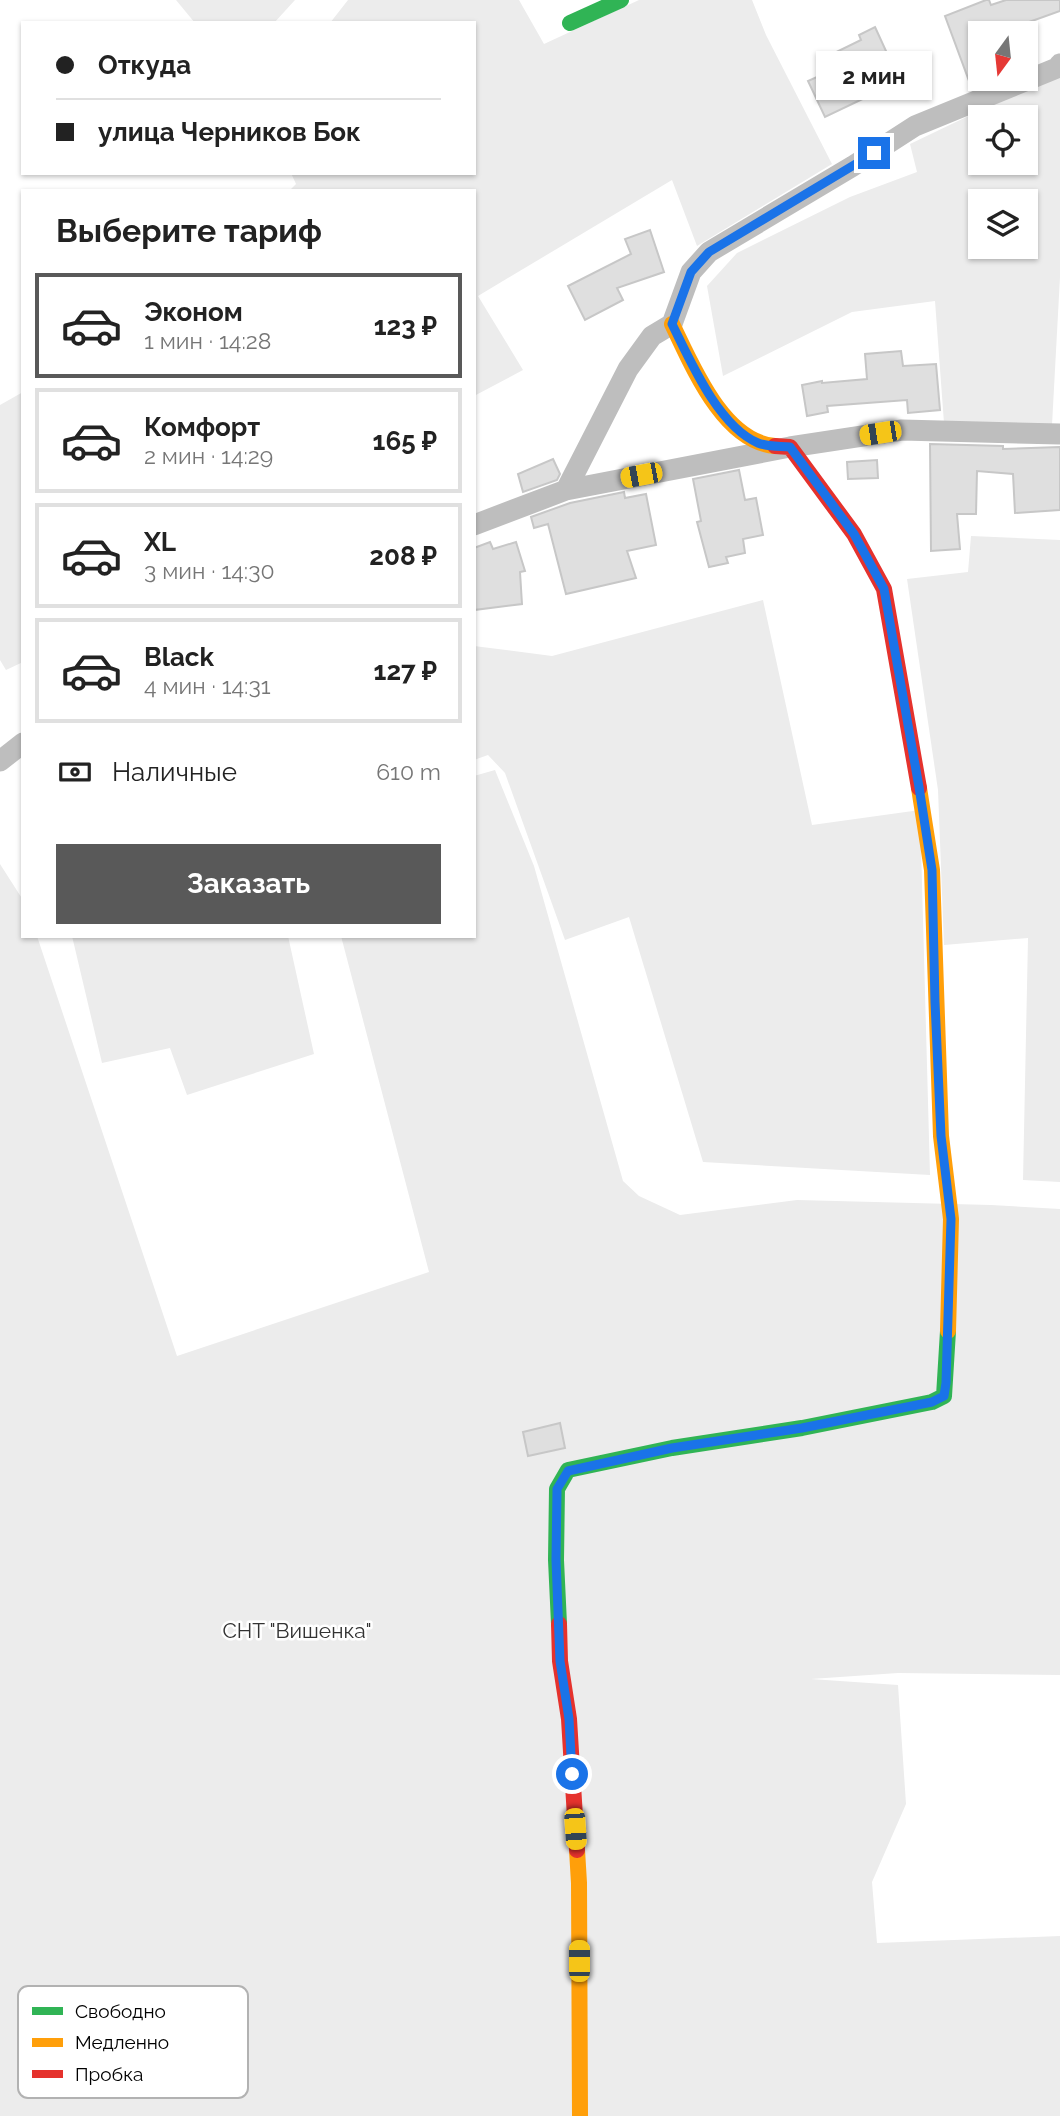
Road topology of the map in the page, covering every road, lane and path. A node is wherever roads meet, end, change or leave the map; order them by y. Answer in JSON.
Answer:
{"nodes":[{"id":1,"x":621,"y":0,"type":"edge"},
{"id":2,"x":570,"y":23,"type":"dead end"},
{"id":3,"x":1060,"y":64,"type":"edge"},
{"id":4,"x":672,"y":324,"type":"junction"},
{"id":5,"x":1060,"y":434,"type":"edge"},
{"id":6,"x":790,"y":447,"type":"junction"},
{"id":7,"x":566,"y":489,"type":"junction"},
{"id":8,"x":476,"y":524,"type":"edge"},
{"id":9,"x":21,"y":745,"type":"edge"},
{"id":10,"x":0,"y":761,"type":"edge"},
{"id":11,"x":580,"y":2116,"type":"edge"}],
"edges":[{"from":1,"to":2,"type":"street"},
{"from":3,"to":4,"type":"street"},
{"from":4,"to":6,"type":"street"},
{"from":4,"to":7,"type":"street"},
{"from":5,"to":6,"type":"street"},
{"from":6,"to":7,"type":"street"},
{"from":6,"to":11,"type":"street"},
{"from":7,"to":8,"type":"street"},
{"from":9,"to":10,"type":"street"}]}
